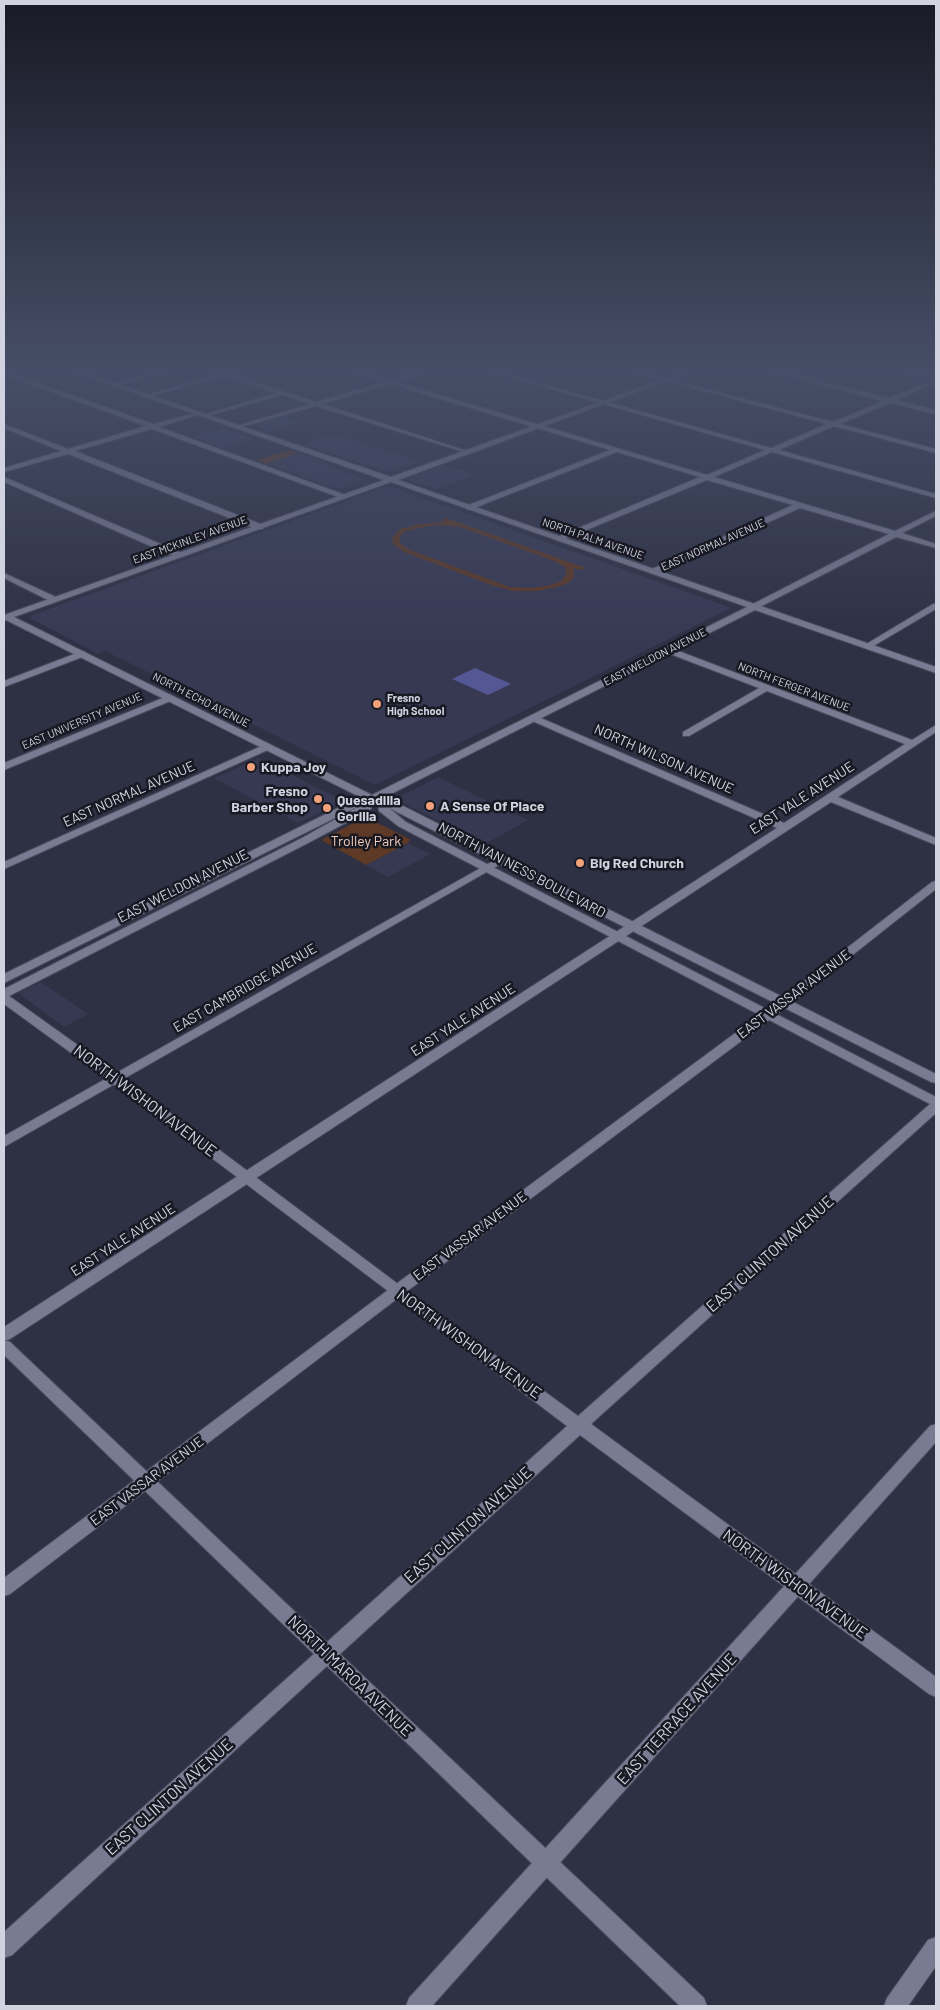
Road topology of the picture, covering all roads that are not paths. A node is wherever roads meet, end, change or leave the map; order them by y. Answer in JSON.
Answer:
{"nodes":[{"id":1,"x":25,"y":464,"type":"edge"},
{"id":2,"x":100,"y":464,"type":"edge"},
{"id":3,"x":254,"y":464,"type":"edge"},
{"id":4,"x":345,"y":464,"type":"edge"},
{"id":5,"x":432,"y":464,"type":"edge"},
{"id":6,"x":582,"y":464,"type":"edge"},
{"id":7,"x":662,"y":464,"type":"edge"},
{"id":8,"x":741,"y":464,"type":"edge"},
{"id":9,"x":822,"y":464,"type":"edge"},
{"id":10,"x":4,"y":470,"type":"edge"},
{"id":11,"x":708,"y":478,"type":"junction"},
{"id":12,"x":389,"y":479,"type":"junction"},
{"id":13,"x":4,"y":480,"type":"edge"},
{"id":14,"x":344,"y":496,"type":"junction"},
{"id":15,"x":936,"y":496,"type":"edge"},
{"id":16,"x":800,"y":505,"type":"junction"},
{"id":17,"x":469,"y":508,"type":"junction"},
{"id":18,"x":936,"y":513,"type":"edge"},
{"id":19,"x":260,"y":527,"type":"junction"},
{"id":20,"x":895,"y":534,"type":"junction"},
{"id":21,"x":560,"y":539,"type":"junction"},
{"id":22,"x":936,"y":546,"type":"edge"},
{"id":23,"x":181,"y":556,"type":"junction"},
{"id":24,"x":653,"y":572,"type":"junction"},
{"id":25,"x":4,"y":575,"type":"edge"},
{"id":26,"x":55,"y":600,"type":"junction"},
{"id":27,"x":936,"y":606,"type":"edge"},
{"id":28,"x":754,"y":607,"type":"junction"},
{"id":29,"x":5,"y":617,"type":"edge"},
{"id":30,"x":867,"y":646,"type":"junction"},
{"id":31,"x":668,"y":650,"type":"junction"},
{"id":32,"x":82,"y":654,"type":"junction"},
{"id":33,"x":936,"y":670,"type":"edge"},
{"id":34,"x":4,"y":684,"type":"edge"},
{"id":35,"x":766,"y":688,"type":"junction"},
{"id":36,"x":170,"y":698,"type":"junction"},
{"id":37,"x":533,"y":718,"type":"junction"},
{"id":38,"x":936,"y":728,"type":"edge"},
{"id":39,"x":686,"y":734,"type":"dead end"},
{"id":40,"x":912,"y":744,"type":"junction"},
{"id":41,"x":266,"y":746,"type":"junction"},
{"id":42,"x":4,"y":767,"type":"edge"},
{"id":43,"x":832,"y":798,"type":"junction"},
{"id":44,"x":372,"y":799,"type":"junction"},
{"id":45,"x":384,"y":804,"type":"junction"},
{"id":46,"x":783,"y":827,"type":"junction"},
{"id":47,"x":936,"y":842,"type":"edge"},
{"id":48,"x":502,"y":859,"type":"junction"},
{"id":49,"x":4,"y":866,"type":"edge"},
{"id":50,"x":486,"y":868,"type":"junction"},
{"id":51,"x":225,"y":869,"type":"junction"},
{"id":52,"x":236,"y":876,"type":"junction"},
{"id":53,"x":936,"y":884,"type":"edge"},
{"id":54,"x":117,"y":923,"type":"junction"},
{"id":55,"x":634,"y":927,"type":"junction"},
{"id":56,"x":129,"y":930,"type":"junction"},
{"id":57,"x":618,"y":938,"type":"junction"},
{"id":58,"x":4,"y":979,"type":"edge"},
{"id":59,"x":4,"y":994,"type":"edge"},
{"id":60,"x":4,"y":998,"type":"edge"},
{"id":61,"x":784,"y":1002,"type":"junction"},
{"id":62,"x":768,"y":1015,"type":"junction"},
{"id":63,"x":116,"y":1079,"type":"junction"},
{"id":64,"x":936,"y":1079,"type":"edge"},
{"id":65,"x":936,"y":1102,"type":"edge"},
{"id":66,"x":936,"y":1106,"type":"edge"},
{"id":67,"x":4,"y":1142,"type":"edge"},
{"id":68,"x":247,"y":1177,"type":"junction"},
{"id":69,"x":397,"y":1291,"type":"junction"},
{"id":70,"x":4,"y":1335,"type":"edge"},
{"id":71,"x":4,"y":1346,"type":"edge"},
{"id":72,"x":579,"y":1425,"type":"junction"},
{"id":73,"x":936,"y":1430,"type":"edge"},
{"id":74,"x":147,"y":1481,"type":"junction"},
{"id":75,"x":797,"y":1586,"type":"junction"},
{"id":76,"x":4,"y":1588,"type":"edge"},
{"id":77,"x":326,"y":1654,"type":"junction"},
{"id":78,"x":936,"y":1688,"type":"edge"},
{"id":79,"x":547,"y":1864,"type":"junction"},
{"id":80,"x":4,"y":1947,"type":"edge"},
{"id":81,"x":936,"y":1948,"type":"edge"},
{"id":82,"x":417,"y":2006,"type":"edge"},
{"id":83,"x":696,"y":2006,"type":"edge"},
{"id":84,"x":896,"y":2006,"type":"edge"}],
"edges":[{"from":1,"to":10,"type":"street"},
{"from":2,"to":19,"type":"street"},
{"from":3,"to":14,"type":"street"},
{"from":4,"to":12,"type":"street","name":"NORTH PALM AVENUE"},
{"from":5,"to":12,"type":"street","name":"EAST MCKINLEY AVENUE"},
{"from":6,"to":17,"type":"street"},
{"from":7,"to":11,"type":"street"},
{"from":8,"to":11,"type":"street"},
{"from":9,"to":15,"type":"street"},
{"from":11,"to":16,"type":"street"},
{"from":11,"to":21,"type":"street"},
{"from":12,"to":14,"type":"street","name":"EAST MCKINLEY AVENUE"},
{"from":12,"to":17,"type":"street","name":"NORTH PALM AVENUE"},
{"from":13,"to":23,"type":"street"},
{"from":14,"to":19,"type":"street","name":"EAST MCKINLEY AVENUE"},
{"from":16,"to":20,"type":"street"},
{"from":16,"to":24,"type":"street","name":"EAST NORMAL AVENUE"},
{"from":17,"to":21,"type":"street","name":"NORTH PALM AVENUE"},
{"from":18,"to":20,"type":"street","name":"EAST WELDON AVENUE"},
{"from":19,"to":23,"type":"street","name":"EAST MCKINLEY AVENUE"},
{"from":20,"to":22,"type":"street"},
{"from":20,"to":28,"type":"street","name":"EAST WELDON AVENUE"},
{"from":21,"to":24,"type":"street","name":"NORTH PALM AVENUE"},
{"from":23,"to":26,"type":"street","name":"EAST MCKINLEY AVENUE"},
{"from":24,"to":28,"type":"street","name":"NORTH PALM AVENUE"},
{"from":25,"to":26,"type":"street"},
{"from":26,"to":29,"type":"street","name":"EAST MCKINLEY AVENUE"},
{"from":27,"to":30,"type":"street"},
{"from":28,"to":30,"type":"street","name":"NORTH PALM AVENUE"},
{"from":28,"to":31,"type":"street","name":"EAST WELDON AVENUE"},
{"from":29,"to":32,"type":"street","name":"NORTH ECHO AVENUE"},
{"from":30,"to":33,"type":"street","name":"NORTH PALM AVENUE"},
{"from":31,"to":35,"type":"street","name":"NORTH FERGER AVENUE"},
{"from":31,"to":37,"type":"street","name":"EAST WELDON AVENUE"},
{"from":32,"to":34,"type":"street"},
{"from":32,"to":36,"type":"street","name":"NORTH ECHO AVENUE"},
{"from":35,"to":39,"type":"street"},
{"from":35,"to":40,"type":"street","name":"NORTH FERGER AVENUE"},
{"from":36,"to":41,"type":"street","name":"NORTH ECHO AVENUE"},
{"from":36,"to":42,"type":"street","name":"EAST UNIVERSITY AVENUE"},
{"from":37,"to":44,"type":"street","name":"EAST WELDON AVENUE"},
{"from":37,"to":46,"type":"street","name":"NORTH WILSON AVENUE"},
{"from":38,"to":40,"type":"street","name":"EAST YALE AVENUE"},
{"from":40,"to":43,"type":"street","name":"EAST YALE AVENUE"},
{"from":41,"to":44,"type":"street","name":"NORTH ECHO AVENUE"},
{"from":41,"to":49,"type":"street","name":"EAST NORMAL AVENUE"},
{"from":43,"to":46,"type":"street","name":"EAST YALE AVENUE"},
{"from":43,"to":47,"type":"street"},
{"from":44,"to":45,"type":"street","name":"NORTH ECHO AVENUE"},
{"from":44,"to":51,"type":"street","name":"EAST WELDON AVENUE"},
{"from":44,"to":52,"type":"street","name":"EAST WELDON AVENUE"},
{"from":45,"to":48,"type":"street","name":"NORTH VAN NESS BOULEVARD"},
{"from":45,"to":50,"type":"street","name":"NORTH VAN NESS BOULEVARD"},
{"from":46,"to":55,"type":"street","name":"EAST YALE AVENUE"},
{"from":48,"to":50,"type":"street","name":"EAST CAMBRIDGE AVENUE"},
{"from":48,"to":55,"type":"street","name":"NORTH VAN NESS BOULEVARD"},
{"from":50,"to":57,"type":"street","name":"NORTH VAN NESS BOULEVARD"},
{"from":50,"to":63,"type":"street","name":"EAST CAMBRIDGE AVENUE"},
{"from":51,"to":52,"type":"street"},
{"from":51,"to":54,"type":"street","name":"EAST WELDON AVENUE"},
{"from":52,"to":56,"type":"street","name":"EAST WELDON AVENUE"},
{"from":53,"to":61,"type":"street","name":"EAST VASSAR AVENUE"},
{"from":54,"to":56,"type":"street"},
{"from":54,"to":58,"type":"street","name":"EAST WELDON AVENUE"},
{"from":55,"to":57,"type":"street","name":"EAST YALE AVENUE"},
{"from":55,"to":61,"type":"street","name":"NORTH VAN NESS BOULEVARD"},
{"from":56,"to":59,"type":"street","name":"EAST WELDON AVENUE"},
{"from":57,"to":62,"type":"street","name":"NORTH VAN NESS BOULEVARD"},
{"from":57,"to":68,"type":"street","name":"EAST YALE AVENUE"},
{"from":60,"to":63,"type":"street","name":"NORTH WISHON AVENUE"},
{"from":61,"to":62,"type":"street","name":"EAST VASSAR AVENUE"},
{"from":61,"to":64,"type":"street","name":"NORTH VAN NESS BOULEVARD"},
{"from":62,"to":65,"type":"street","name":"NORTH VAN NESS BOULEVARD"},
{"from":62,"to":69,"type":"street","name":"EAST VASSAR AVENUE"},
{"from":63,"to":67,"type":"street","name":"EAST CAMBRIDGE AVENUE"},
{"from":63,"to":68,"type":"street","name":"NORTH WISHON AVENUE"},
{"from":66,"to":72,"type":"street","name":"EAST CLINTON AVENUE"},
{"from":68,"to":69,"type":"street","name":"NORTH WISHON AVENUE"},
{"from":68,"to":70,"type":"street","name":"EAST YALE AVENUE"},
{"from":69,"to":72,"type":"street","name":"NORTH WISHON AVENUE"},
{"from":69,"to":74,"type":"street","name":"EAST VASSAR AVENUE"},
{"from":71,"to":74,"type":"street","name":"NORTH MAROA AVENUE"},
{"from":72,"to":75,"type":"street","name":"NORTH WISHON AVENUE"},
{"from":72,"to":77,"type":"street","name":"EAST CLINTON AVENUE"},
{"from":73,"to":75,"type":"street","name":"EAST TERRACE AVENUE"},
{"from":74,"to":76,"type":"street","name":"EAST VASSAR AVENUE"},
{"from":74,"to":77,"type":"street","name":"NORTH MAROA AVENUE"},
{"from":75,"to":78,"type":"street","name":"NORTH WISHON AVENUE"},
{"from":75,"to":79,"type":"street","name":"EAST TERRACE AVENUE"},
{"from":77,"to":79,"type":"street","name":"NORTH MAROA AVENUE"},
{"from":77,"to":80,"type":"street","name":"EAST CLINTON AVENUE"},
{"from":79,"to":82,"type":"street","name":"EAST TERRACE AVENUE"},
{"from":79,"to":83,"type":"street","name":"NORTH MAROA AVENUE"},
{"from":81,"to":84,"type":"street"}]}
